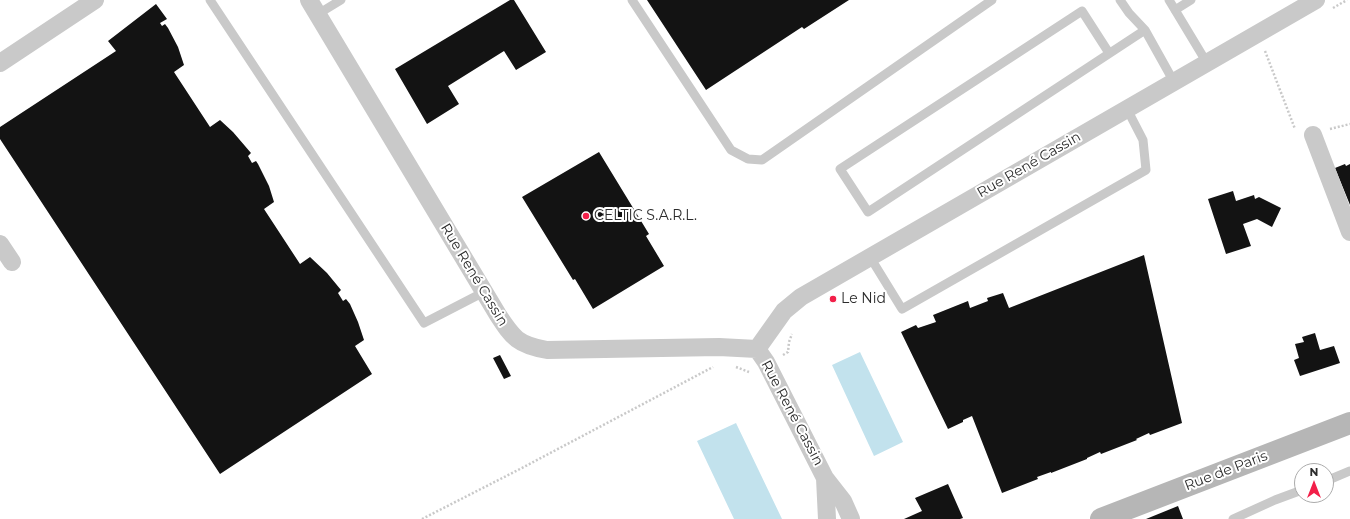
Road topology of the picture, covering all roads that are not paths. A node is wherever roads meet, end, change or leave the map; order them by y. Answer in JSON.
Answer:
{"nodes":[{"id":1,"x":95,"y":0,"type":"edge"},
{"id":2,"x":210,"y":0,"type":"edge"},
{"id":3,"x":341,"y":0,"type":"edge"},
{"id":4,"x":632,"y":0,"type":"edge"},
{"id":5,"x":992,"y":0,"type":"edge"},
{"id":6,"x":1120,"y":0,"type":"edge"},
{"id":7,"x":1169,"y":0,"type":"edge"},
{"id":8,"x":1191,"y":0,"type":"edge"},
{"id":9,"x":1316,"y":0,"type":"edge"},
{"id":10,"x":314,"y":7,"type":"edge"},
{"id":11,"x":1175,"y":10,"type":"junction"},
{"id":12,"x":1145,"y":30,"type":"junction"},
{"id":13,"x":1109,"y":53,"type":"junction"},
{"id":14,"x":1207,"y":63,"type":"junction"},
{"id":15,"x":0,"y":64,"type":"edge"},
{"id":16,"x":1174,"y":82,"type":"junction"},
{"id":17,"x":1127,"y":109,"type":"junction"},
{"id":18,"x":1313,"y":135,"type":"road end"},
{"id":19,"x":1350,"y":232,"type":"edge"},
{"id":20,"x":0,"y":244,"type":"edge"},
{"id":21,"x":870,"y":257,"type":"junction"},
{"id":22,"x":12,"y":262,"type":"dead end"},
{"id":23,"x":484,"y":292,"type":"junction"},
{"id":24,"x":757,"y":349,"type":"junction"},
{"id":25,"x":1350,"y":423,"type":"edge"},
{"id":26,"x":1350,"y":472,"type":"edge"},
{"id":27,"x":1334,"y":477,"type":"edge"},
{"id":28,"x":826,"y":478,"type":"junction"},
{"id":29,"x":1294,"y":493,"type":"edge"},
{"id":30,"x":827,"y":519,"type":"edge"},
{"id":31,"x":851,"y":519,"type":"edge"},
{"id":32,"x":1101,"y":519,"type":"edge"},
{"id":33,"x":1233,"y":519,"type":"edge"}],
"edges":[{"from":1,"to":15,"type":"street"},
{"from":2,"to":23,"type":"lane"},
{"from":3,"to":10,"type":"lane"},
{"from":4,"to":5,"type":"lane"},
{"from":6,"to":12,"type":"lane"},
{"from":7,"to":11,"type":"lane"},
{"from":8,"to":11,"type":"lane"},
{"from":9,"to":14,"type":"street","name":"Rue René Cassin"},
{"from":10,"to":23,"type":"street","name":"Rue René Cassin"},
{"from":11,"to":14,"type":"lane"},
{"from":12,"to":13,"type":"lane"},
{"from":12,"to":16,"type":"lane"},
{"from":13,"to":13,"type":"lane"},
{"from":14,"to":16,"type":"street","name":"Rue René Cassin"},
{"from":16,"to":17,"type":"street","name":"Rue René Cassin"},
{"from":17,"to":21,"type":"street","name":"Rue René Cassin"},
{"from":17,"to":21,"type":"lane"},
{"from":18,"to":19,"type":"street"},
{"from":20,"to":22,"type":"street"},
{"from":21,"to":24,"type":"street","name":"Rue René Cassin"},
{"from":23,"to":24,"type":"street","name":"Rue René Cassin"},
{"from":24,"to":28,"type":"street","name":"Rue René Cassin"},
{"from":25,"to":32,"type":"street","name":"Rue de Paris"},
{"from":26,"to":27,"type":"lane"},
{"from":28,"to":30,"type":"street","name":"Rue René Cassin"},
{"from":28,"to":31,"type":"street","name":"Rue René Cassin"},
{"from":29,"to":33,"type":"lane"}]}
